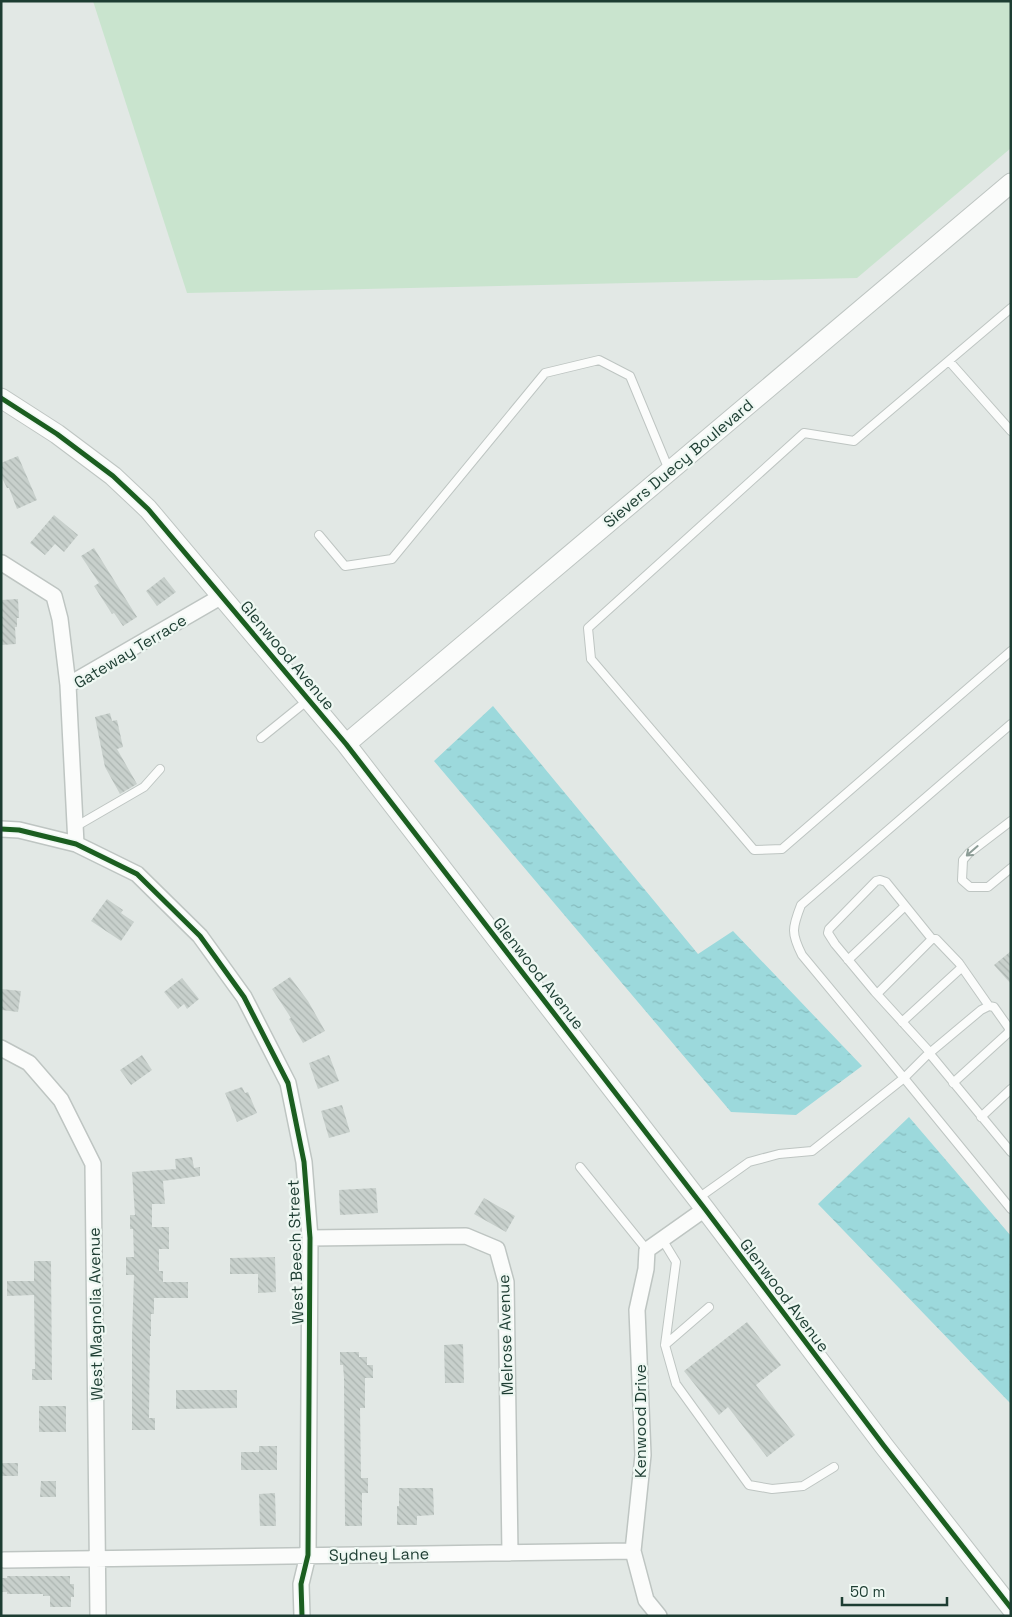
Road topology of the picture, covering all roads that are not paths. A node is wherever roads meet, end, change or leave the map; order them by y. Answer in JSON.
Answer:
{"nodes":[{"id":1,"x":1011,"y":184,"type":"edge"},
{"id":2,"x":1011,"y":308,"type":"edge"},
{"id":3,"x":949,"y":360,"type":"junction"},
{"id":4,"x":1,"y":398,"type":"edge"},
{"id":5,"x":1011,"y":431,"type":"edge"},
{"id":6,"x":669,"y":470,"type":"junction"},
{"id":7,"x":319,"y":535,"type":"dead end"},
{"id":8,"x":2,"y":564,"type":"edge"},
{"id":9,"x":222,"y":596,"type":"junction"},
{"id":10,"x":1011,"y":651,"type":"edge"},
{"id":11,"x":68,"y":685,"type":"junction"},
{"id":12,"x":309,"y":700,"type":"junction"},
{"id":13,"x":1011,"y":724,"type":"edge"},
{"id":14,"x":261,"y":738,"type":"dead end"},
{"id":15,"x":346,"y":744,"type":"junction"},
{"id":16,"x":160,"y":769,"type":"dead end"},
{"id":17,"x":1011,"y":821,"type":"edge"},
{"id":18,"x":75,"y":827,"type":"junction"},
{"id":19,"x":1,"y":829,"type":"edge"},
{"id":20,"x":76,"y":844,"type":"junction"},
{"id":21,"x":1011,"y":868,"type":"edge"},
{"id":22,"x":905,"y":906,"type":"junction"},
{"id":23,"x":932,"y":939,"type":"junction"},
{"id":24,"x":848,"y":960,"type":"junction"},
{"id":25,"x":961,"y":966,"type":"junction"},
{"id":26,"x":877,"y":994,"type":"junction"},
{"id":27,"x":990,"y":1006,"type":"junction"},
{"id":28,"x":902,"y":1022,"type":"junction"},
{"id":29,"x":1010,"y":1030,"type":"edge"},
{"id":30,"x":1,"y":1048,"type":"edge"},
{"id":31,"x":930,"y":1054,"type":"junction"},
{"id":32,"x":904,"y":1078,"type":"junction"},
{"id":33,"x":953,"y":1082,"type":"junction"},
{"id":34,"x":1011,"y":1090,"type":"edge"},
{"id":35,"x":981,"y":1116,"type":"junction"},
{"id":36,"x":1009,"y":1147,"type":"edge"},
{"id":37,"x":580,"y":1166,"type":"dead end"},
{"id":38,"x":1008,"y":1198,"type":"edge"},
{"id":39,"x":701,"y":1204,"type":"junction"},
{"id":40,"x":1011,"y":1209,"type":"edge"},
{"id":41,"x":310,"y":1238,"type":"junction"},
{"id":42,"x":662,"y":1239,"type":"junction"},
{"id":43,"x":647,"y":1250,"type":"junction"},
{"id":44,"x":710,"y":1307,"type":"dead end"},
{"id":45,"x":665,"y":1345,"type":"junction"},
{"id":46,"x":834,"y":1467,"type":"dead end"},
{"id":47,"x":634,"y":1551,"type":"junction"},
{"id":48,"x":510,"y":1553,"type":"junction"},
{"id":49,"x":308,"y":1555,"type":"junction"},
{"id":50,"x":98,"y":1558,"type":"junction"},
{"id":51,"x":4,"y":1560,"type":"dead end"},
{"id":52,"x":1011,"y":1608,"type":"edge"},
{"id":53,"x":98,"y":1616,"type":"edge"},
{"id":54,"x":302,"y":1616,"type":"edge"},
{"id":55,"x":659,"y":1616,"type":"edge"}],
"edges":[{"from":1,"to":6,"type":"street","name":"Sievers Duecy Boulevard"},
{"from":2,"to":3,"type":"lane"},
{"from":3,"to":5,"type":"lane"},
{"from":3,"to":10,"type":"lane"},
{"from":4,"to":9,"type":"street","name":"Glenwood Avenue"},
{"from":6,"to":7,"type":"lane"},
{"from":6,"to":15,"type":"street","name":"Sievers Duecy Boulevard"},
{"from":8,"to":11,"type":"street"},
{"from":9,"to":11,"type":"street","name":"Gateway Terrace"},
{"from":9,"to":12,"type":"street","name":"Glenwood Avenue"},
{"from":11,"to":18,"type":"street","name":"Gateway Terrace"},
{"from":12,"to":14,"type":"lane"},
{"from":12,"to":15,"type":"street","name":"Glenwood Avenue"},
{"from":13,"to":32,"type":"lane"},
{"from":15,"to":39,"type":"street","name":"Glenwood Avenue"},
{"from":16,"to":18,"type":"lane"},
{"from":17,"to":21,"type":"lane","one_way":true},
{"from":18,"to":20,"type":"street","name":"Gateway Terrace"},
{"from":19,"to":20,"type":"street","name":"West Beech Street"},
{"from":20,"to":41,"type":"street","name":"West Beech Street"},
{"from":22,"to":23,"type":"lane"},
{"from":22,"to":24,"type":"lane"},
{"from":22,"to":24,"type":"lane"},
{"from":23,"to":25,"type":"lane"},
{"from":23,"to":26,"type":"lane"},
{"from":24,"to":26,"type":"lane"},
{"from":25,"to":27,"type":"lane"},
{"from":25,"to":28,"type":"lane"},
{"from":26,"to":28,"type":"lane"},
{"from":27,"to":29,"type":"lane"},
{"from":27,"to":31,"type":"lane"},
{"from":28,"to":31,"type":"lane"},
{"from":29,"to":33,"type":"lane"},
{"from":30,"to":50,"type":"street","name":"West Magnolia Avenue"},
{"from":31,"to":32,"type":"lane"},
{"from":31,"to":33,"type":"lane"},
{"from":32,"to":38,"type":"lane"},
{"from":32,"to":39,"type":"lane"},
{"from":33,"to":35,"type":"lane"},
{"from":34,"to":35,"type":"lane"},
{"from":35,"to":36,"type":"lane"},
{"from":37,"to":43,"type":"lane"},
{"from":38,"to":40,"type":"lane"},
{"from":39,"to":42,"type":"street"},
{"from":39,"to":52,"type":"street","name":"Glenwood Avenue"},
{"from":41,"to":48,"type":"street","name":"Melrose Avenue"},
{"from":41,"to":49,"type":"street","name":"West Beech Street"},
{"from":42,"to":43,"type":"street"},
{"from":42,"to":45,"type":"lane"},
{"from":43,"to":47,"type":"street","name":"Kenwood Drive"},
{"from":44,"to":45,"type":"lane"},
{"from":45,"to":46,"type":"lane"},
{"from":47,"to":48,"type":"street","name":"Sydney Lane"},
{"from":47,"to":55,"type":"street","name":"Kenwood Drive"},
{"from":48,"to":49,"type":"street","name":"Sydney Lane"},
{"from":49,"to":50,"type":"street","name":"Sydney Lane"},
{"from":49,"to":54,"type":"street","name":"West Beech Street"},
{"from":50,"to":51,"type":"street","name":"Sydney Lane"},
{"from":50,"to":53,"type":"street","name":"West Magnolia Avenue"}]}
